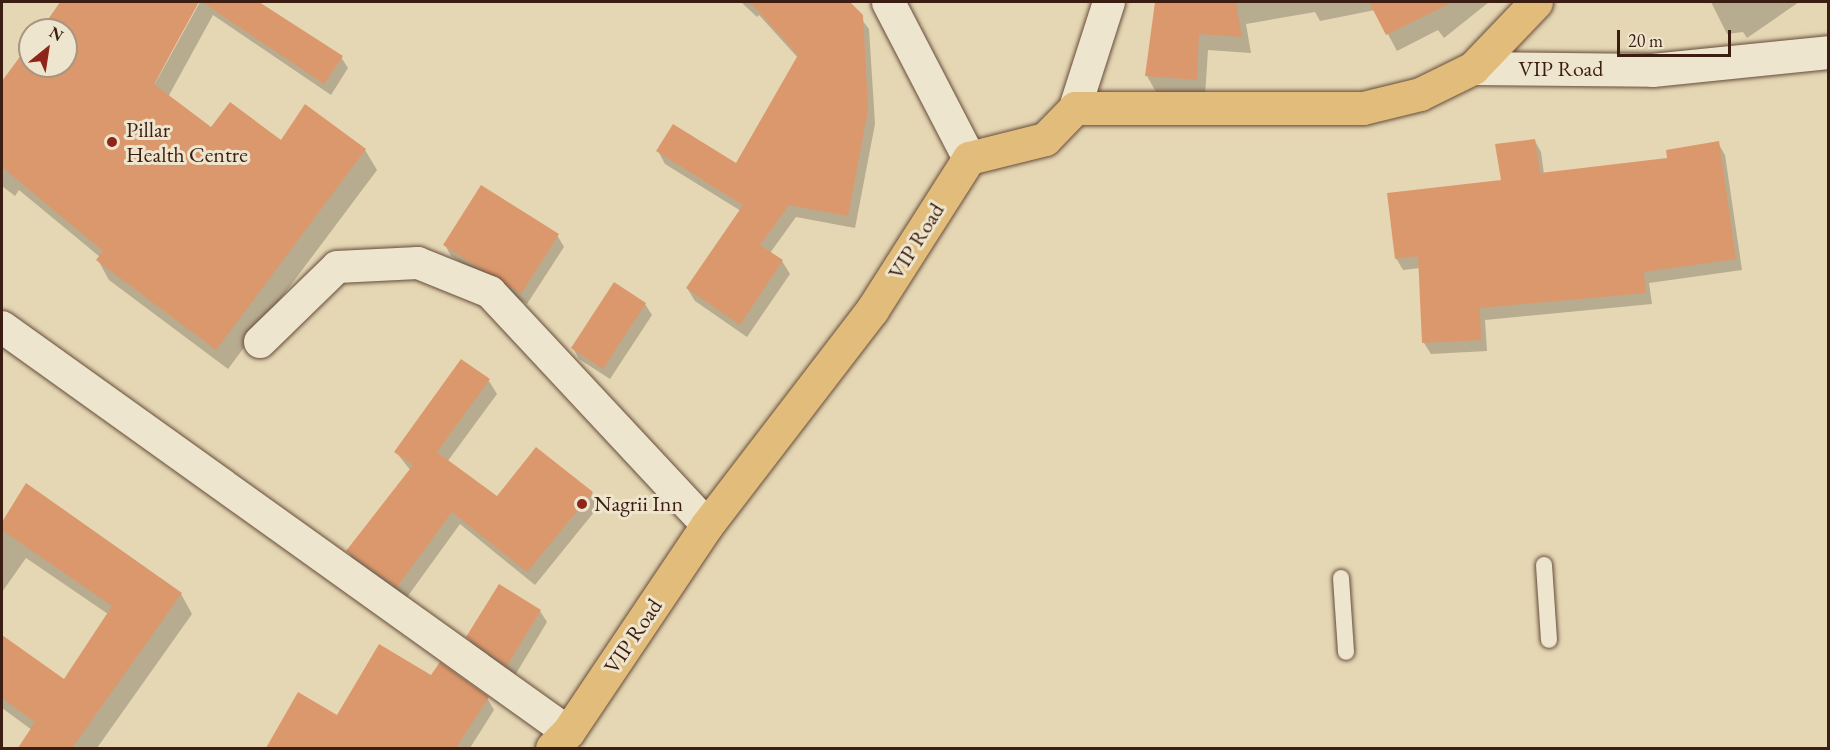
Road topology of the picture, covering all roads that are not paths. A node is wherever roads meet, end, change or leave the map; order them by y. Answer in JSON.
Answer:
{"nodes":[{"id":1,"x":888,"y":2,"type":"edge"},
{"id":2,"x":1109,"y":2,"type":"edge"},
{"id":3,"x":1536,"y":2,"type":"edge"},
{"id":4,"x":1828,"y":52,"type":"edge"},
{"id":5,"x":1473,"y":68,"type":"junction"},
{"id":6,"x":1075,"y":108,"type":"junction"},
{"id":7,"x":969,"y":158,"type":"junction"},
{"id":8,"x":3,"y":330,"type":"edge"},
{"id":9,"x":260,"y":342,"type":"dead end"},
{"id":10,"x":707,"y":525,"type":"junction"},
{"id":11,"x":1544,"y":565,"type":"dead end"},
{"id":12,"x":1341,"y":578,"type":"dead end"},
{"id":13,"x":1549,"y":640,"type":"dead end"},
{"id":14,"x":1346,"y":652,"type":"dead end"},
{"id":15,"x":560,"y":740,"type":"edge"}],
"edges":[{"from":1,"to":7,"type":"main road"},
{"from":2,"to":6,"type":"street"},
{"from":3,"to":5,"type":"highway","name":"VIP Road"},
{"from":4,"to":5,"type":"main road","name":"VIP Road"},
{"from":5,"to":6,"type":"highway","name":"VIP Road"},
{"from":6,"to":7,"type":"highway"},
{"from":7,"to":10,"type":"highway","name":"VIP Road"},
{"from":8,"to":15,"type":"street"},
{"from":9,"to":10,"type":"street"},
{"from":10,"to":15,"type":"highway","name":"VIP Road"},
{"from":11,"to":13,"type":"lane"},
{"from":12,"to":14,"type":"lane"}]}
